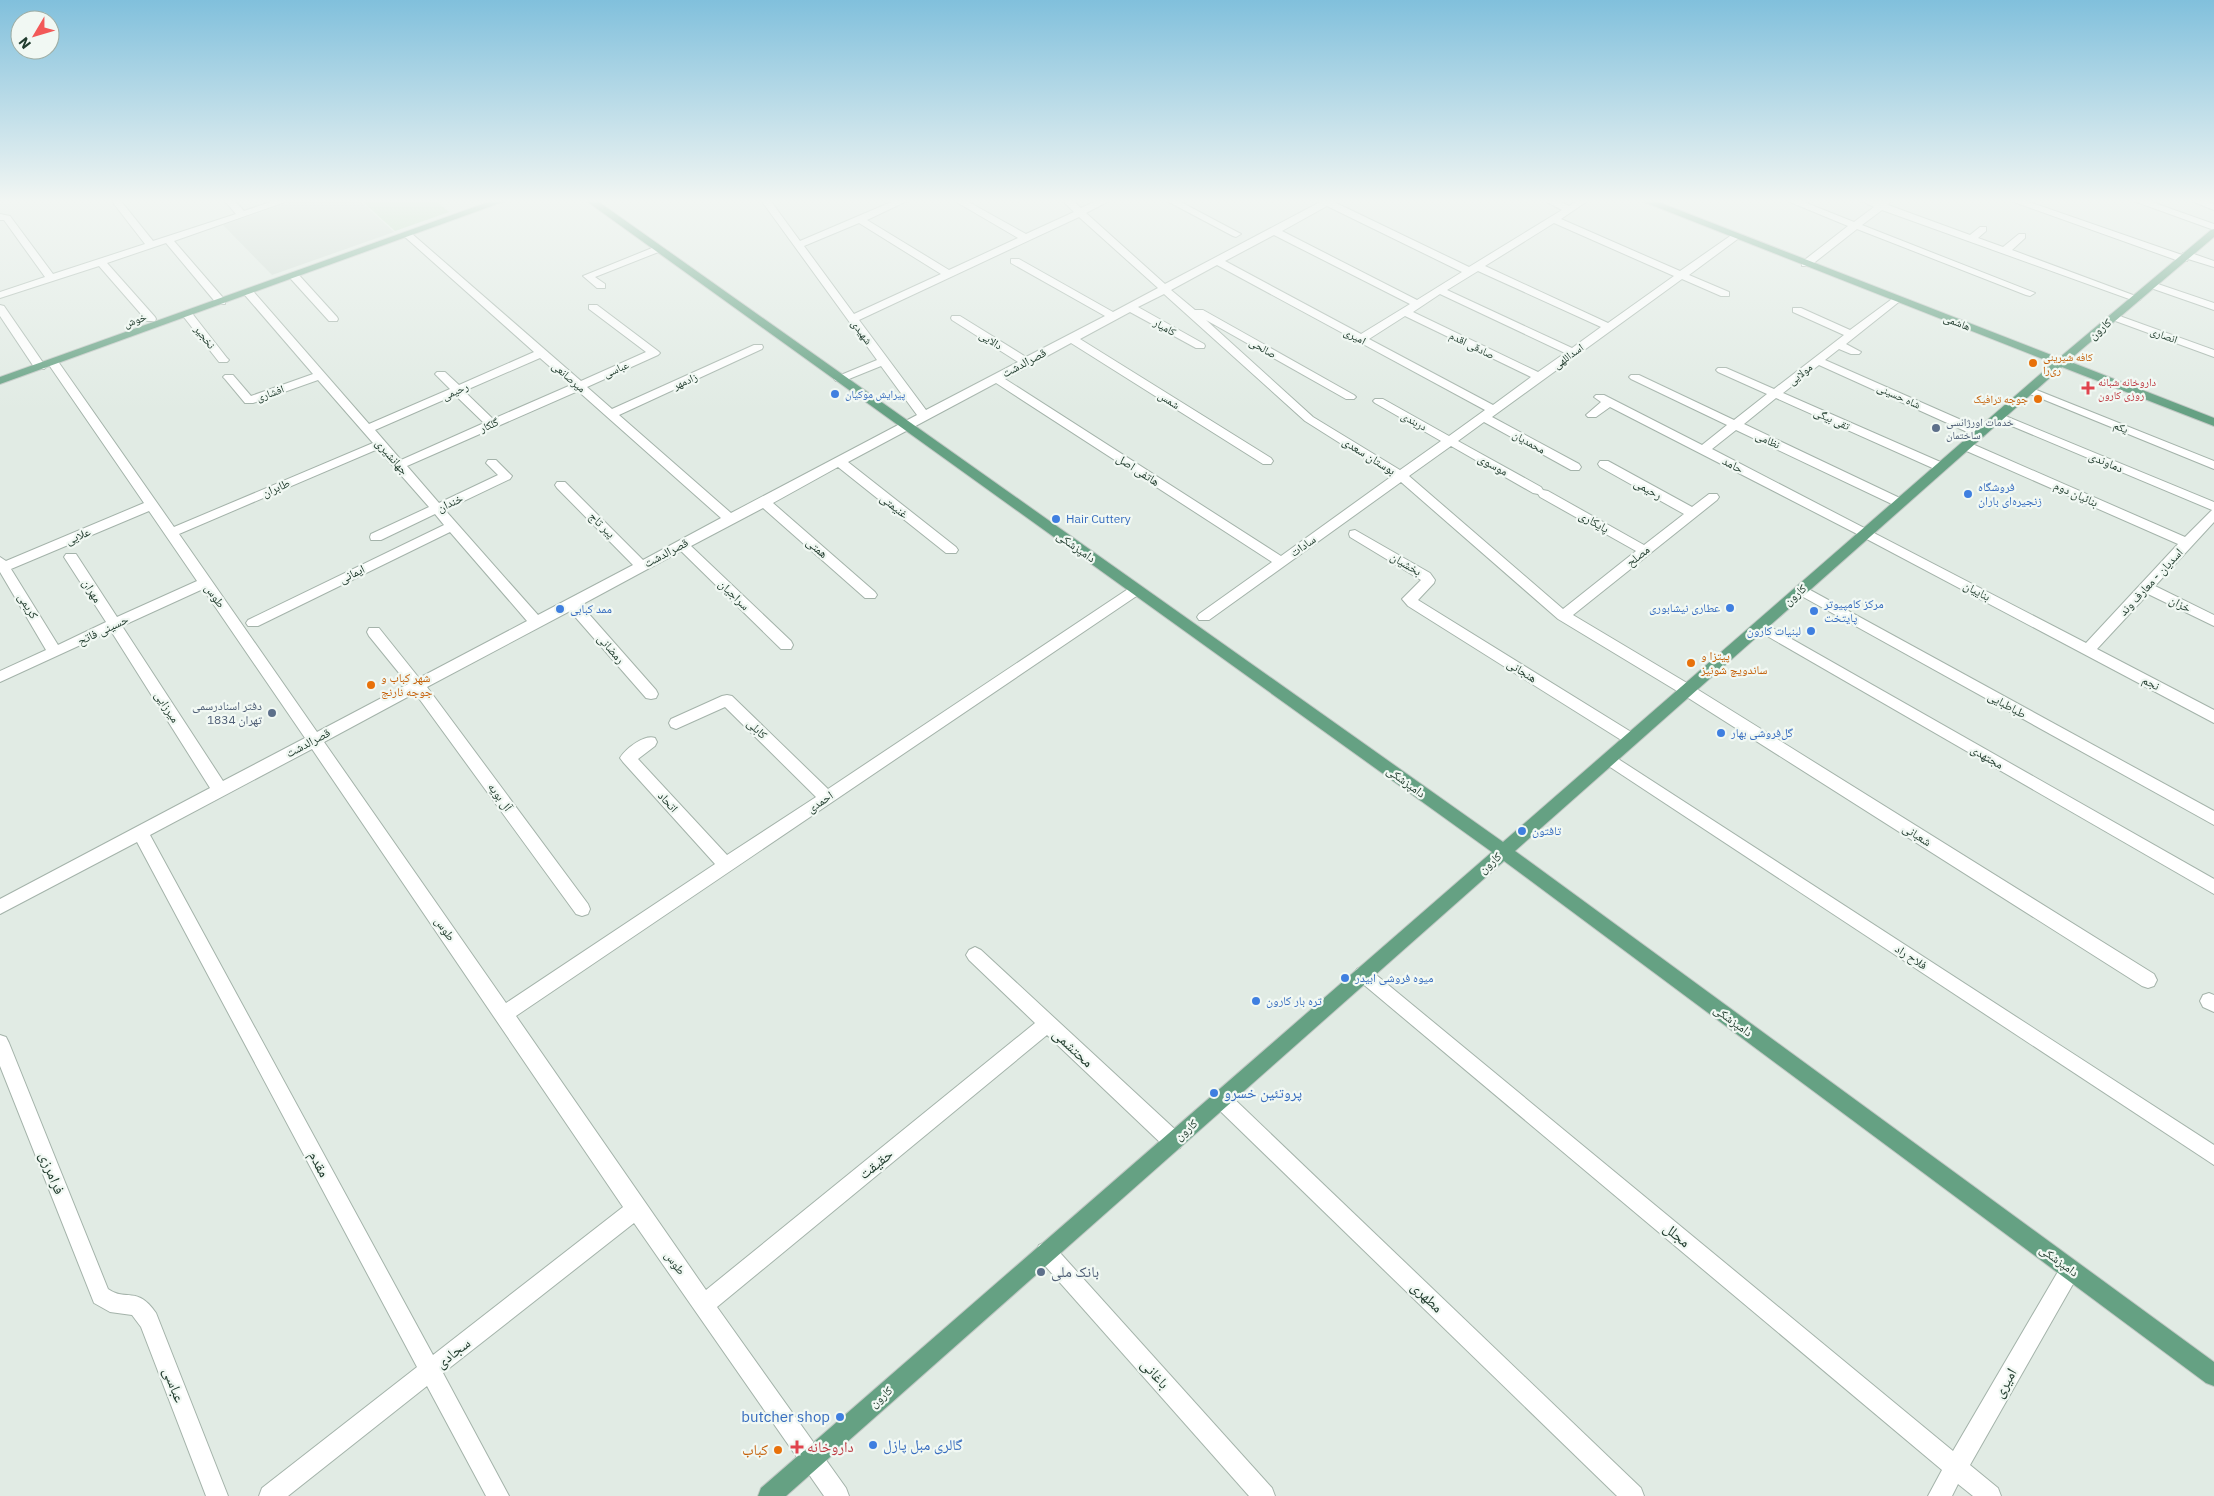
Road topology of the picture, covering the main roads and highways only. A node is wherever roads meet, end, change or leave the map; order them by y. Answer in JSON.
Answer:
{"nodes":[{"id":1,"x":311,"y":270,"type":"edge"},
{"id":2,"x":686,"y":270,"type":"edge"},
{"id":3,"x":1821,"y":270,"type":"edge"},
{"id":4,"x":2170,"y":270,"type":"edge"},
{"id":5,"x":2060,"y":362,"type":"junction"},
{"id":6,"x":0,"y":381,"type":"edge"},
{"id":7,"x":2214,"y":422,"type":"edge"},
{"id":8,"x":1503,"y":851,"type":"junction"},
{"id":9,"x":2214,"y":1375,"type":"edge"},
{"id":10,"x":769,"y":1496,"type":"edge"}],
"edges":[{"from":1,"to":6,"type":"main road","name":"خوش"},
{"from":2,"to":8,"type":"main road","name":"دامپزشکی"},
{"from":3,"to":5,"type":"main road","name":"هاشمی"},
{"from":4,"to":5,"type":"main road","name":"کارون"},
{"from":5,"to":7,"type":"main road","name":"هاشمی"},
{"from":5,"to":8,"type":"main road","name":"کارون"},
{"from":8,"to":9,"type":"main road","name":"دامپزشکی"},
{"from":8,"to":10,"type":"main road","name":"کارون"}]}
